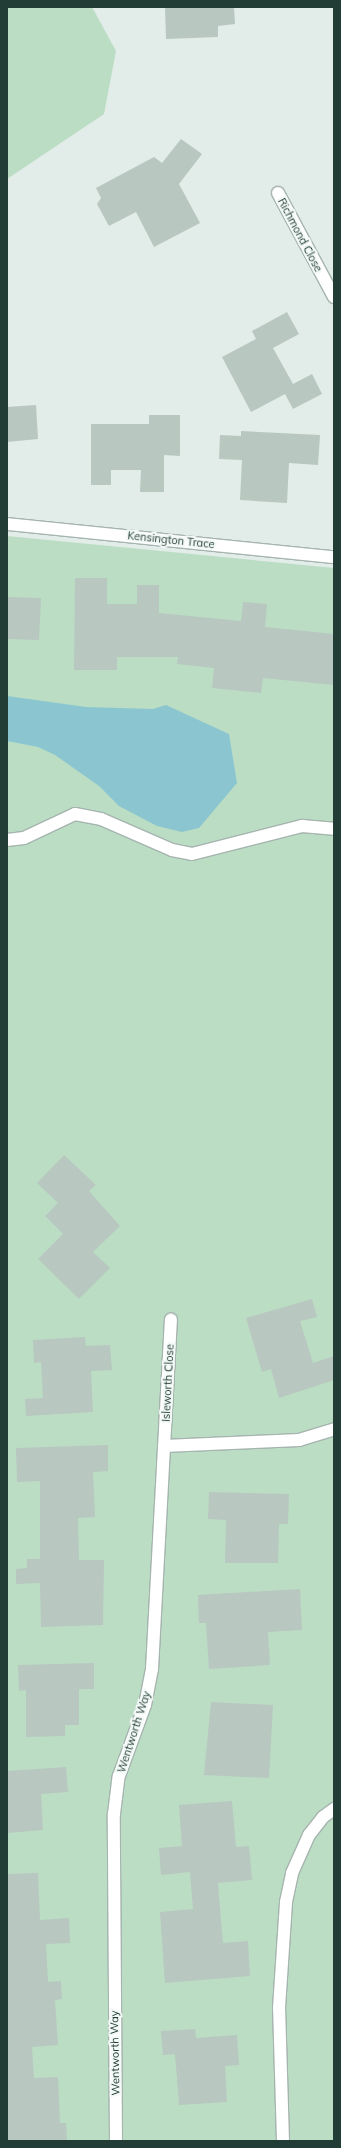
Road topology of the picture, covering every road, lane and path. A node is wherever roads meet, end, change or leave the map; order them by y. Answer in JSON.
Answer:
{"nodes":[{"id":1,"x":278,"y":193,"type":"dead end"},
{"id":2,"x":334,"y":297,"type":"edge"},
{"id":3,"x":7,"y":524,"type":"edge"},
{"id":4,"x":334,"y":557,"type":"edge"},
{"id":5,"x":334,"y":829,"type":"edge"},
{"id":6,"x":7,"y":840,"type":"edge"},
{"id":7,"x":171,"y":1320,"type":"dead end"},
{"id":8,"x":334,"y":1429,"type":"edge"},
{"id":9,"x":164,"y":1446,"type":"junction"},
{"id":10,"x":334,"y":1809,"type":"edge"},
{"id":11,"x":116,"y":2141,"type":"edge"},
{"id":12,"x":283,"y":2141,"type":"edge"}],
"edges":[{"from":1,"to":2,"type":"street","name":"Richmond Close"},
{"from":3,"to":4,"type":"street","name":"Kensington Trace"},
{"from":5,"to":6,"type":"street"},
{"from":7,"to":9,"type":"street","name":"Isleworth Close"},
{"from":8,"to":9,"type":"street"},
{"from":9,"to":11,"type":"street","name":"Wentworth Way"},
{"from":10,"to":12,"type":"street"}]}
